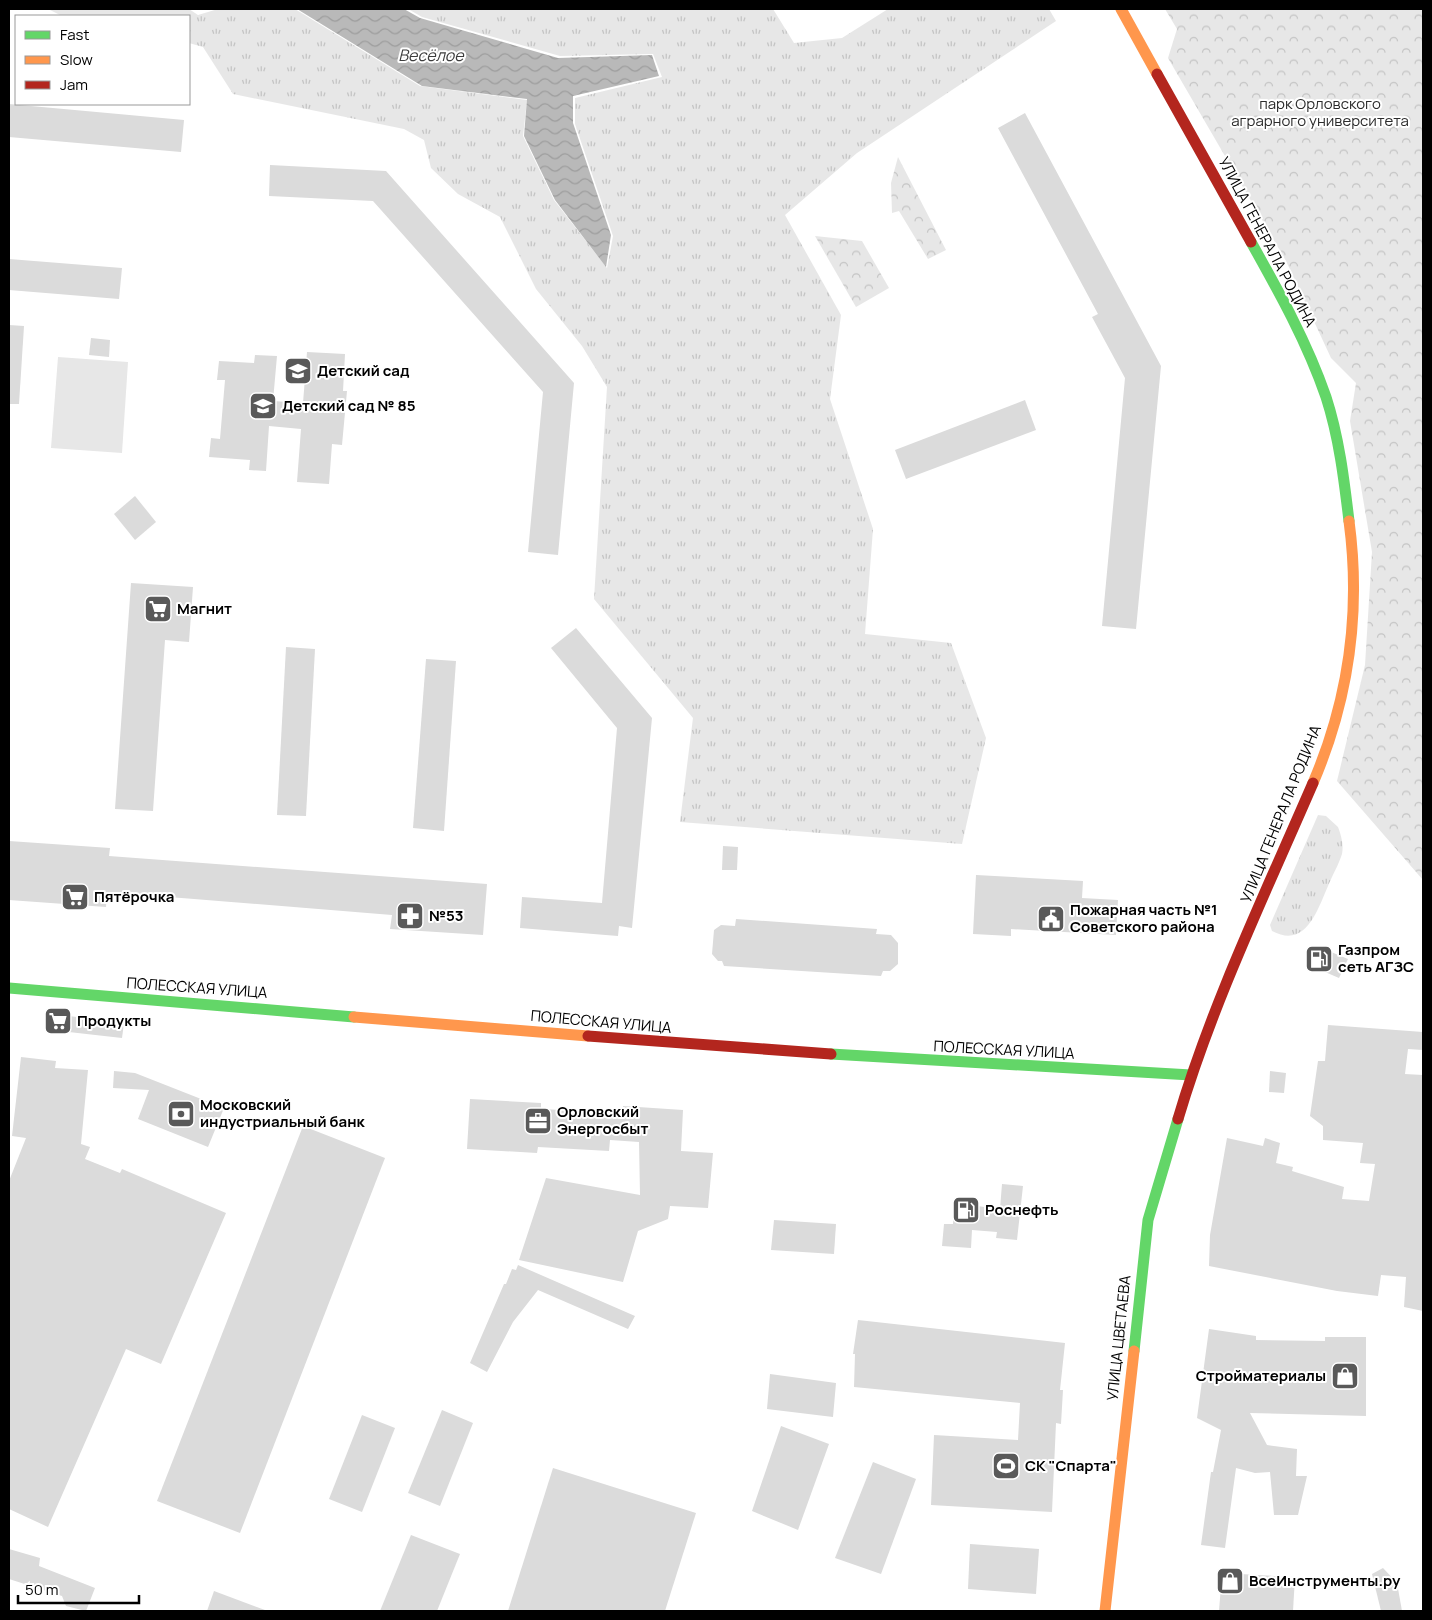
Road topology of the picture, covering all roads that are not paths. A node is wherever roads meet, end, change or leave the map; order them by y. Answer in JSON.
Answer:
{"nodes":[{"id":1,"x":1121,"y":9,"type":"edge"},
{"id":2,"x":9,"y":988,"type":"edge"},
{"id":3,"x":1191,"y":1075,"type":"junction"},
{"id":4,"x":1105,"y":1611,"type":"edge"}],
"edges":[{"from":1,"to":3,"type":"main road","name":"УЛИЦА ГЕНЕРАЛА РОДИНА"},
{"from":2,"to":3,"type":"main road","name":"ПОЛЕССКАЯ УЛИЦА"},
{"from":3,"to":4,"type":"main road","name":"УЛИЦА ЦВЕТАЕВА"}]}
